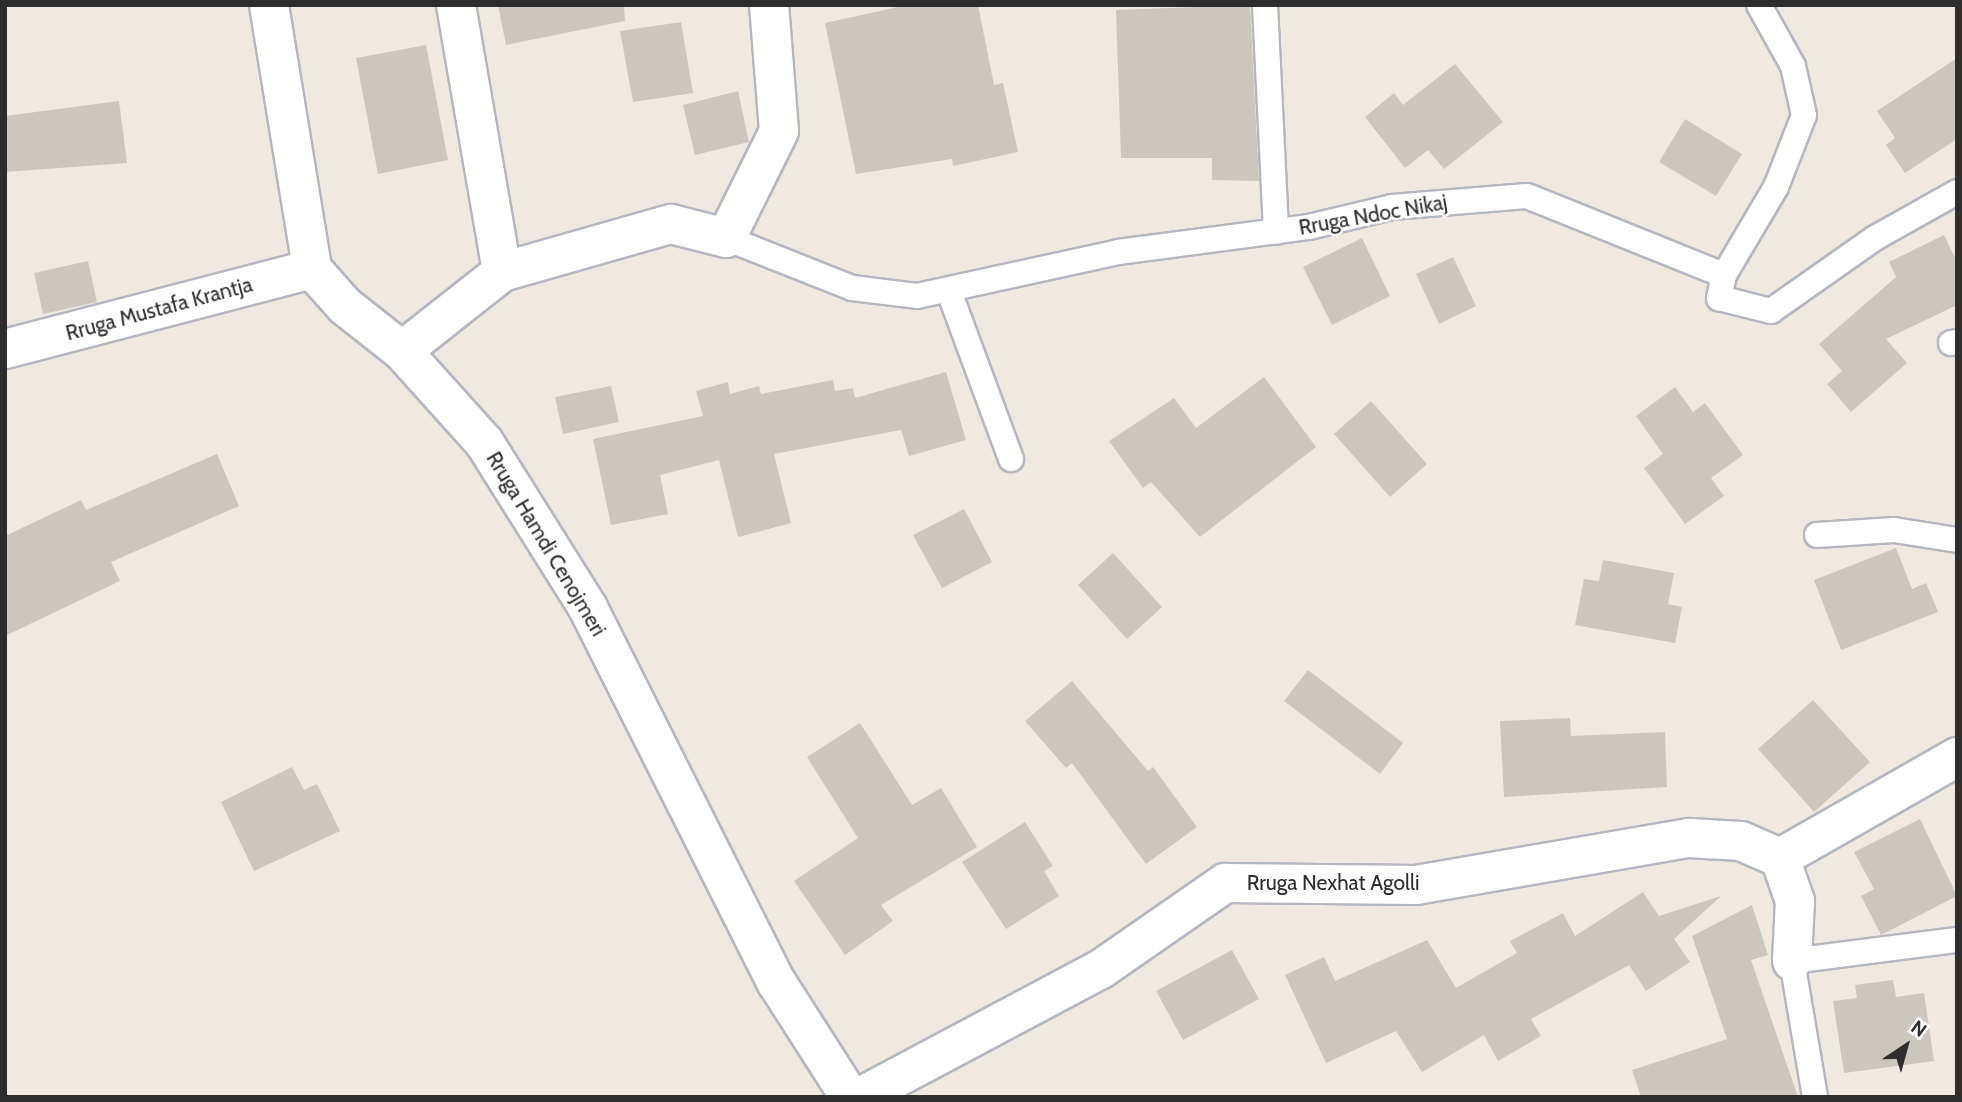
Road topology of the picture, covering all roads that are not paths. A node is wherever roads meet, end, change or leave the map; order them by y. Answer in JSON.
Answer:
{"nodes":[{"id":1,"x":269,"y":5,"type":"edge"},
{"id":2,"x":456,"y":5,"type":"edge"},
{"id":3,"x":769,"y":5,"type":"edge"},
{"id":4,"x":1265,"y":5,"type":"edge"},
{"id":5,"x":1759,"y":5,"type":"edge"},
{"id":6,"x":1957,"y":192,"type":"edge"},
{"id":7,"x":1276,"y":232,"type":"junction"},
{"id":8,"x":726,"y":238,"type":"junction"},
{"id":9,"x":312,"y":269,"type":"junction"},
{"id":10,"x":502,"y":272,"type":"junction"},
{"id":11,"x":1724,"y":275,"type":"junction"},
{"id":12,"x":950,"y":294,"type":"junction"},
{"id":13,"x":5,"y":349,"type":"edge"},
{"id":14,"x":402,"y":351,"type":"junction"},
{"id":15,"x":1011,"y":459,"type":"dead end"},
{"id":16,"x":1817,"y":535,"type":"dead end"},
{"id":17,"x":1957,"y":540,"type":"edge"},
{"id":18,"x":1957,"y":757,"type":"edge"},
{"id":19,"x":1780,"y":858,"type":"junction"},
{"id":20,"x":1957,"y":940,"type":"edge"},
{"id":21,"x":1792,"y":961,"type":"junction"},
{"id":22,"x":850,"y":1097,"type":"edge"},
{"id":23,"x":860,"y":1097,"type":"edge"},
{"id":24,"x":1815,"y":1097,"type":"edge"}],
"edges":[{"from":1,"to":9,"type":"street"},
{"from":2,"to":10,"type":"street"},
{"from":3,"to":8,"type":"street"},
{"from":4,"to":7,"type":"lane"},
{"from":5,"to":11,"type":"lane"},
{"from":6,"to":11,"type":"lane"},
{"from":7,"to":11,"type":"lane","name":"Rruga Ndoc Nikaj"},
{"from":7,"to":12,"type":"lane","name":"Rruga Ndoc Nikaj"},
{"from":8,"to":10,"type":"street"},
{"from":8,"to":12,"type":"lane","name":"Rruga Ndoc Nikaj"},
{"from":9,"to":13,"type":"street","name":"Rruga Mustafa Krantja"},
{"from":9,"to":14,"type":"street","name":"Rruga Hamdi Cenojmeri"},
{"from":10,"to":14,"type":"street"},
{"from":12,"to":15,"type":"lane"},
{"from":14,"to":22,"type":"street","name":"Rruga Hamdi Cenojmeri"},
{"from":16,"to":17,"type":"lane"},
{"from":18,"to":19,"type":"street"},
{"from":19,"to":21,"type":"street"},
{"from":19,"to":23,"type":"street","name":"Rruga Nexhat Agolli"},
{"from":20,"to":21,"type":"lane"},
{"from":21,"to":24,"type":"lane"}]}
